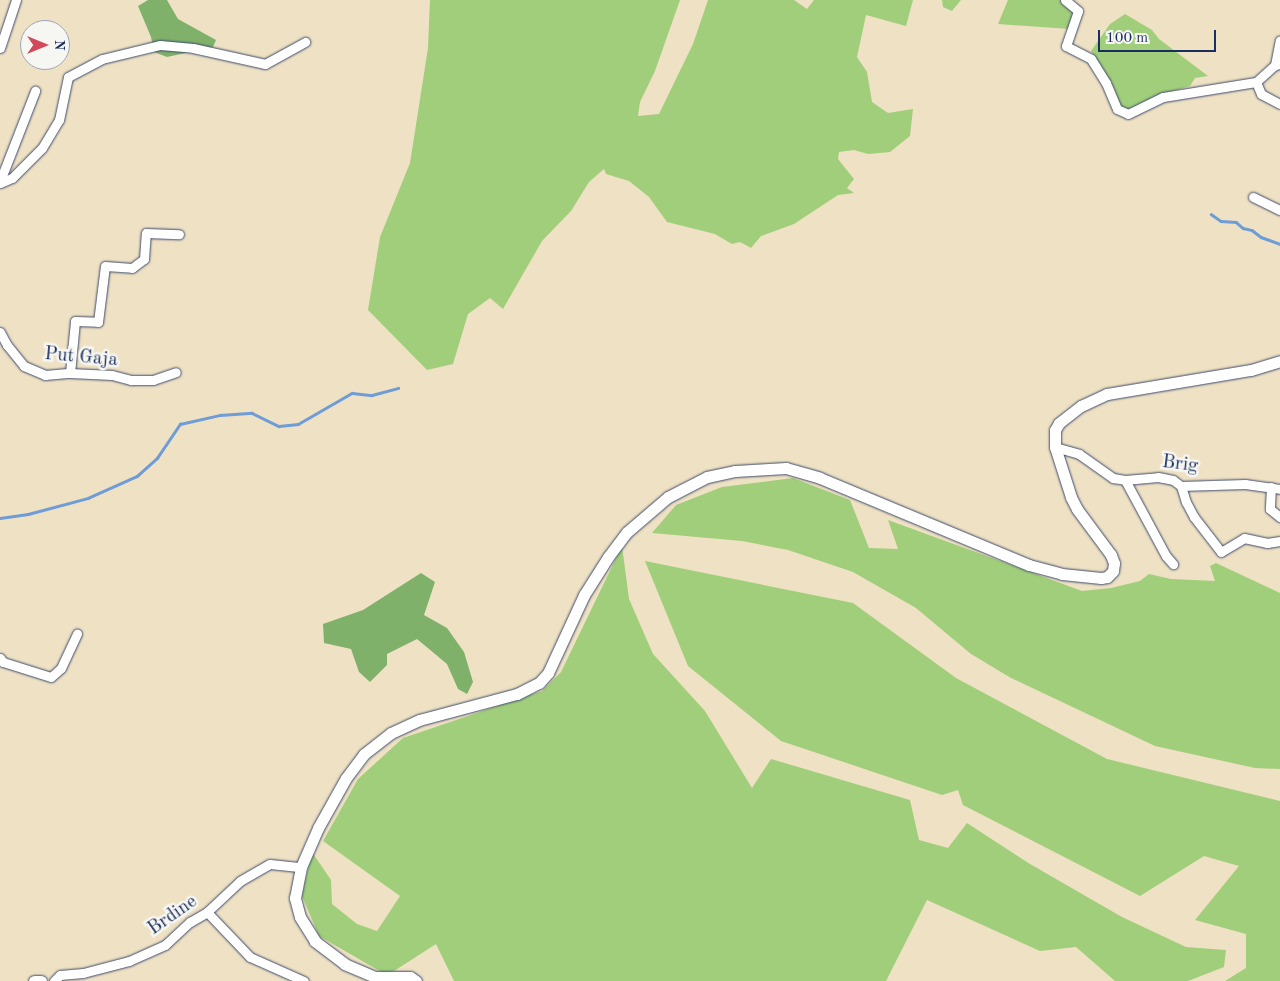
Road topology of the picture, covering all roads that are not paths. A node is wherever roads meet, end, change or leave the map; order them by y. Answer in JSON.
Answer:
{"nodes":[{"id":1,"x":16,"y":0,"type":"edge"},
{"id":2,"x":1065,"y":0,"type":"edge"},
{"id":3,"x":1280,"y":40,"type":"edge"},
{"id":4,"x":305,"y":42,"type":"dead end"},
{"id":5,"x":0,"y":48,"type":"edge"},
{"id":6,"x":1278,"y":64,"type":"edge"},
{"id":7,"x":1256,"y":82,"type":"junction"},
{"id":8,"x":35,"y":90,"type":"dead end"},
{"id":9,"x":1280,"y":104,"type":"edge"},
{"id":10,"x":0,"y":182,"type":"edge"},
{"id":11,"x":1253,"y":197,"type":"dead end"},
{"id":12,"x":1280,"y":210,"type":"edge"},
{"id":13,"x":180,"y":234,"type":"dead end"},
{"id":14,"x":0,"y":332,"type":"edge"},
{"id":15,"x":1280,"y":361,"type":"edge"},
{"id":16,"x":176,"y":372,"type":"dead end"},
{"id":17,"x":70,"y":373,"type":"junction"},
{"id":18,"x":1054,"y":447,"type":"junction"},
{"id":19,"x":1126,"y":480,"type":"junction"},
{"id":20,"x":1181,"y":486,"type":"junction"},
{"id":21,"x":1276,"y":488,"type":"edge"},
{"id":22,"x":1280,"y":517,"type":"edge"},
{"id":23,"x":1280,"y":541,"type":"edge"},
{"id":24,"x":1173,"y":564,"type":"dead end"},
{"id":25,"x":77,"y":633,"type":"dead end"},
{"id":26,"x":0,"y":658,"type":"edge"},
{"id":27,"x":301,"y":867,"type":"junction"},
{"id":28,"x":208,"y":912,"type":"junction"},
{"id":29,"x":34,"y":981,"type":"edge"},
{"id":30,"x":41,"y":981,"type":"edge"},
{"id":31,"x":54,"y":981,"type":"edge"},
{"id":32,"x":304,"y":981,"type":"edge"},
{"id":33,"x":416,"y":981,"type":"edge"}],
"edges":[{"from":1,"to":5,"type":"street"},
{"from":2,"to":7,"type":"street"},
{"from":3,"to":6,"type":"street"},
{"from":4,"to":10,"type":"street"},
{"from":6,"to":7,"type":"street"},
{"from":7,"to":9,"type":"street"},
{"from":8,"to":10,"type":"street"},
{"from":11,"to":12,"type":"street"},
{"from":13,"to":17,"type":"street"},
{"from":14,"to":17,"type":"street","name":"Put Gaja"},
{"from":15,"to":18,"type":"main road"},
{"from":16,"to":17,"type":"street","name":"Put Gaja"},
{"from":18,"to":19,"type":"street","name":"Brig"},
{"from":18,"to":27,"type":"main road"},
{"from":19,"to":20,"type":"street","name":"Brig"},
{"from":19,"to":24,"type":"street"},
{"from":20,"to":21,"type":"street","name":"Brig"},
{"from":20,"to":23,"type":"street"},
{"from":21,"to":22,"type":"street"},
{"from":25,"to":26,"type":"street"},
{"from":27,"to":28,"type":"street","name":"Brdine"},
{"from":27,"to":33,"type":"main road"},
{"from":28,"to":31,"type":"street","name":"Brdine"},
{"from":28,"to":32,"type":"street"},
{"from":29,"to":30,"type":"main road"}]}
